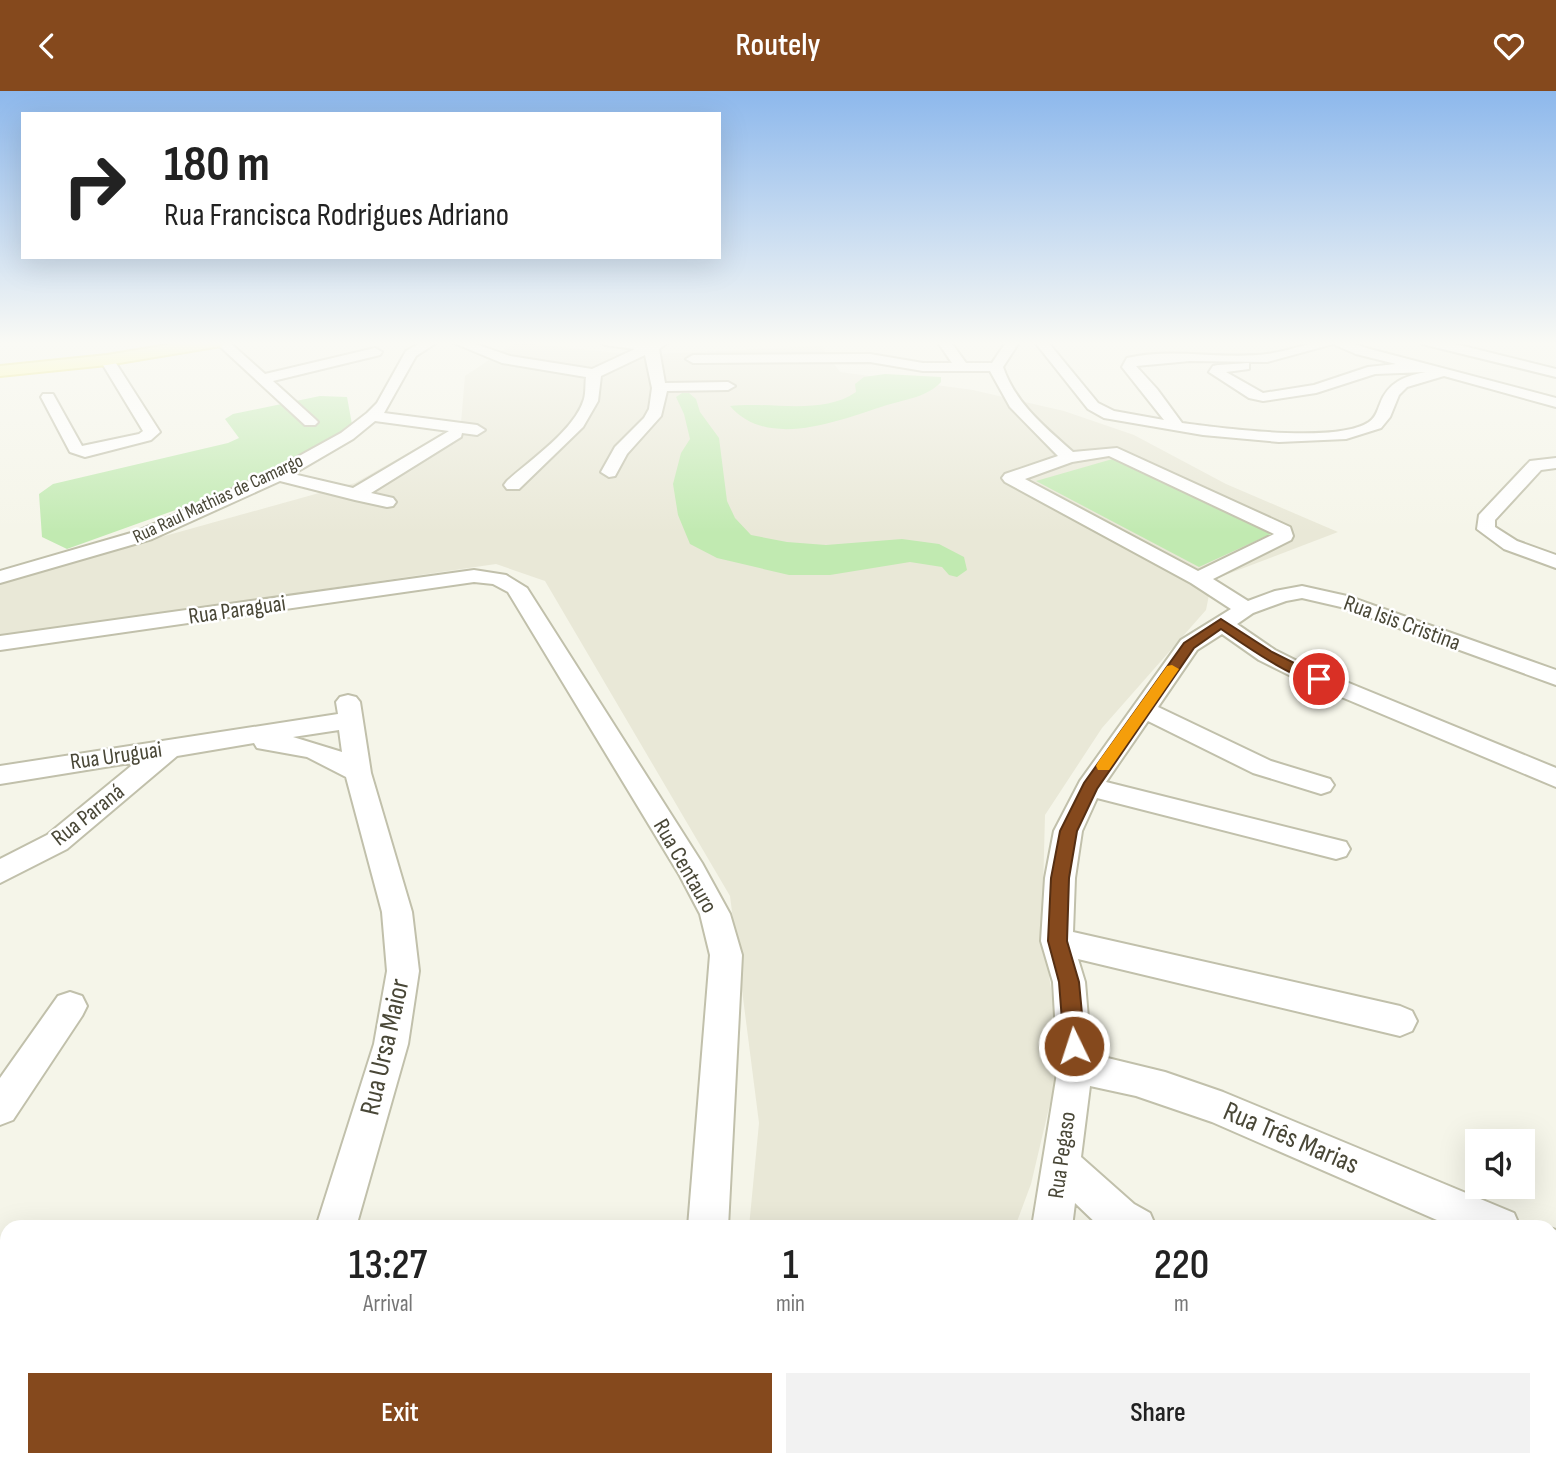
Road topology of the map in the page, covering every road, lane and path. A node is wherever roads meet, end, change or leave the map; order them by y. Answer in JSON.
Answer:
{"nodes":[{"id":1,"x":52,"y":405,"type":"edge"},
{"id":2,"x":135,"y":405,"type":"edge"},
{"id":3,"x":292,"y":405,"type":"edge"},
{"id":4,"x":381,"y":405,"type":"edge"},
{"id":5,"x":588,"y":405,"type":"edge"},
{"id":6,"x":658,"y":405,"type":"edge"},
{"id":7,"x":1018,"y":405,"type":"edge"},
{"id":8,"x":1094,"y":405,"type":"edge"},
{"id":9,"x":1159,"y":405,"type":"edge"},
{"id":10,"x":1387,"y":405,"type":"edge"},
{"id":11,"x":372,"y":416,"type":"junction"},
{"id":12,"x":310,"y":422,"type":"dead end"},
{"id":13,"x":1176,"y":426,"type":"junction"},
{"id":14,"x":477,"y":430,"type":"dead end"},
{"id":15,"x":455,"y":434,"type":"dead end"},
{"id":16,"x":1069,"y":458,"type":"junction"},
{"id":17,"x":1556,"y":463,"type":"edge"},
{"id":18,"x":609,"y":471,"type":"dead end"},
{"id":19,"x":278,"y":475,"type":"junction"},
{"id":20,"x":513,"y":485,"type":"dead end"},
{"id":21,"x":355,"y":495,"type":"junction"},
{"id":22,"x":387,"y":502,"type":"dead end"},
{"id":23,"x":1556,"y":562,"type":"edge"},
{"id":24,"x":474,"y":576,"type":"joint"},
{"id":25,"x":0,"y":577,"type":"edge"},
{"id":26,"x":1198,"y":579,"type":"junction"},
{"id":27,"x":1234,"y":616,"type":"junction"},
{"id":28,"x":0,"y":643,"type":"edge"},
{"id":29,"x":1556,"y":678,"type":"edge"},
{"id":30,"x":1142,"y":709,"type":"junction"},
{"id":31,"x":349,"y":711,"type":"joint"},
{"id":32,"x":233,"y":739,"type":"junction"},
{"id":33,"x":170,"y":748,"type":"junction"},
{"id":34,"x":358,"y":773,"type":"junction"},
{"id":35,"x":0,"y":775,"type":"edge"},
{"id":36,"x":1556,"y":778,"type":"edge"},
{"id":37,"x":1321,"y":785,"type":"dead end"},
{"id":38,"x":1089,"y":787,"type":"junction"},
{"id":39,"x":57,"y":842,"type":"junction"},
{"id":40,"x":1336,"y":849,"type":"dead end"},
{"id":41,"x":0,"y":872,"type":"edge"},
{"id":42,"x":0,"y":886,"type":"edge"},
{"id":43,"x":1057,"y":941,"type":"junction"},
{"id":44,"x":70,"y":1006,"type":"dead end"},
{"id":45,"x":1400,"y":1021,"type":"dead end"},
{"id":46,"x":1075,"y":1067,"type":"junction"},
{"id":47,"x":0,"y":1108,"type":"edge"},
{"id":48,"x":1060,"y":1164,"type":"junction"},
{"id":49,"x":338,"y":1220,"type":"edge"},
{"id":50,"x":708,"y":1220,"type":"edge"},
{"id":51,"x":1053,"y":1220,"type":"edge"},
{"id":52,"x":1124,"y":1220,"type":"edge"},
{"id":53,"x":1484,"y":1220,"type":"edge"}],
"edges":[{"from":1,"to":2,"type":"street"},
{"from":3,"to":12,"type":"street"},
{"from":4,"to":11,"type":"street","name":"Rua Raul Mathias de Camargo"},
{"from":5,"to":20,"type":"street"},
{"from":6,"to":18,"type":"street"},
{"from":7,"to":16,"type":"street"},
{"from":8,"to":13,"type":"street"},
{"from":9,"to":13,"type":"street"},
{"from":10,"to":13,"type":"street"},
{"from":11,"to":14,"type":"street"},
{"from":11,"to":19,"type":"street","name":"Rua Raul Mathias de Camargo"},
{"from":15,"to":21,"type":"street"},
{"from":16,"to":26,"type":"street"},
{"from":16,"to":26,"type":"street"},
{"from":17,"to":23,"type":"street"},
{"from":19,"to":21,"type":"street"},
{"from":19,"to":25,"type":"street","name":"Rua Raul Mathias de Camargo"},
{"from":21,"to":22,"type":"street"},
{"from":24,"to":28,"type":"street","name":"Rua Paraguai"},
{"from":24,"to":50,"type":"street","name":"Rua Centauro"},
{"from":26,"to":27,"type":"street"},
{"from":27,"to":29,"type":"street","name":"Rua Isis Cristina"},
{"from":27,"to":30,"type":"street","name":"Rua Pegaso"},
{"from":27,"to":36,"type":"street"},
{"from":30,"to":37,"type":"street"},
{"from":30,"to":38,"type":"street","name":"Rua Pegaso"},
{"from":31,"to":32,"type":"street","name":"Rua Uruguai"},
{"from":31,"to":34,"type":"street","name":"Rua Ursa Maior"},
{"from":32,"to":33,"type":"street","name":"Rua Uruguai"},
{"from":32,"to":34,"type":"street","name":"Rua Uruguai"},
{"from":33,"to":35,"type":"street","name":"Rua Uruguai"},
{"from":33,"to":39,"type":"street","name":"Rua Paraná"},
{"from":34,"to":49,"type":"street","name":"Rua Ursa Maior"},
{"from":38,"to":40,"type":"street"},
{"from":38,"to":43,"type":"street","name":"Rua Pegaso"},
{"from":39,"to":41,"type":"street","name":"Rua Paraná"},
{"from":39,"to":42,"type":"street"},
{"from":43,"to":45,"type":"street"},
{"from":43,"to":46,"type":"street","name":"Rua Pegaso"},
{"from":44,"to":47,"type":"street"},
{"from":46,"to":48,"type":"street","name":"Rua Pegaso"},
{"from":46,"to":53,"type":"street","name":"Rua Três Marias"},
{"from":48,"to":51,"type":"street","name":"Rua Pegaso"},
{"from":48,"to":52,"type":"street"}]}
